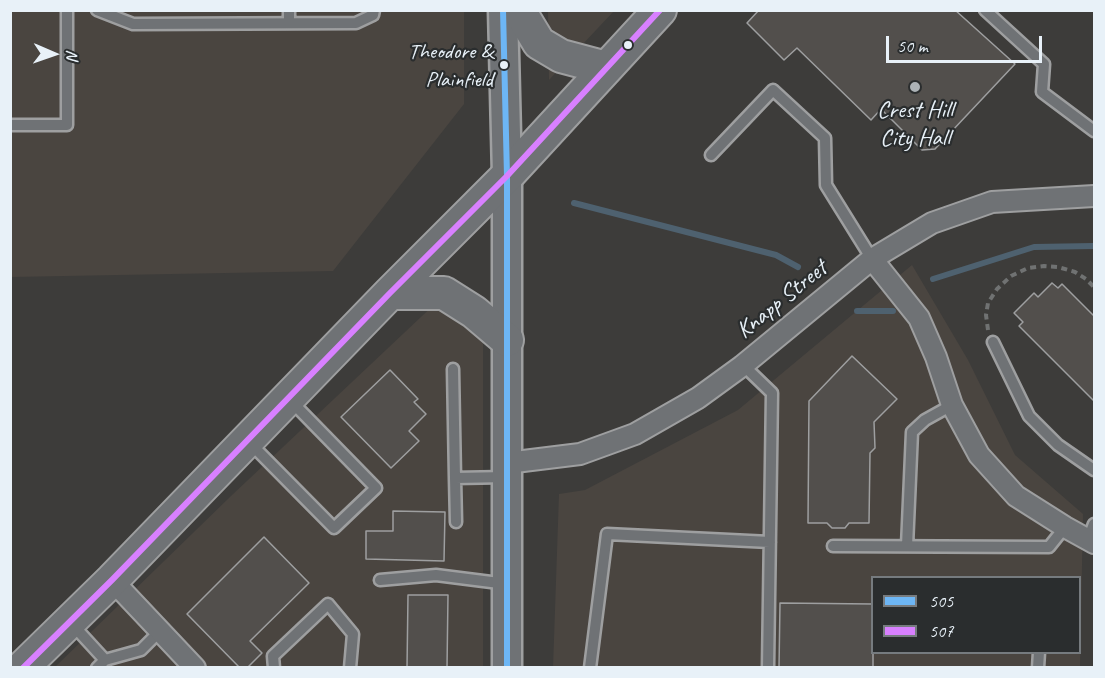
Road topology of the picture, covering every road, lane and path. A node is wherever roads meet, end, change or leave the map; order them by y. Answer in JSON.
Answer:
{"nodes":[{"id":1,"x":67,"y":10,"type":"edge"},
{"id":2,"x":97,"y":10,"type":"edge"},
{"id":3,"x":189,"y":10,"type":"edge"},
{"id":4,"x":289,"y":10,"type":"edge"},
{"id":5,"x":374,"y":10,"type":"edge"},
{"id":6,"x":503,"y":10,"type":"edge"},
{"id":7,"x":519,"y":10,"type":"edge"},
{"id":8,"x":660,"y":10,"type":"edge"},
{"id":9,"x":985,"y":10,"type":"edge"},
{"id":10,"x":289,"y":23,"type":"junction"},
{"id":11,"x":188,"y":24,"type":"junction"},
{"id":12,"x":606,"y":68,"type":"junction"},
{"id":13,"x":10,"y":125,"type":"edge"},
{"id":14,"x":1095,"y":131,"type":"edge"},
{"id":15,"x":711,"y":155,"type":"dead end"},
{"id":16,"x":507,"y":176,"type":"junction"},
{"id":17,"x":1095,"y":196,"type":"edge"},
{"id":18,"x":873,"y":259,"type":"junction"},
{"id":19,"x":1095,"y":287,"type":"edge"},
{"id":20,"x":390,"y":293,"type":"junction"},
{"id":21,"x":988,"y":331,"type":"dead end"},
{"id":22,"x":507,"y":340,"type":"junction"},
{"id":23,"x":993,"y":342,"type":"dead end"},
{"id":24,"x":743,"y":365,"type":"junction"},
{"id":25,"x":453,"y":369,"type":"dead end"},
{"id":26,"x":288,"y":399,"type":"junction"},
{"id":27,"x":952,"y":405,"type":"junction"},
{"id":28,"x":248,"y":440,"type":"junction"},
{"id":29,"x":507,"y":470,"type":"junction"},
{"id":30,"x":1095,"y":470,"type":"edge"},
{"id":31,"x":455,"y":478,"type":"junction"},
{"id":32,"x":456,"y":522,"type":"dead end"},
{"id":33,"x":1065,"y":527,"type":"junction"},
{"id":34,"x":1092,"y":536,"type":"edge"},
{"id":35,"x":770,"y":542,"type":"junction"},
{"id":36,"x":833,"y":546,"type":"dead end"},
{"id":37,"x":907,"y":546,"type":"junction"},
{"id":38,"x":112,"y":580,"type":"junction"},
{"id":39,"x":380,"y":580,"type":"dead end"},
{"id":40,"x":507,"y":584,"type":"junction"},
{"id":41,"x":70,"y":621,"type":"junction"},
{"id":42,"x":160,"y":631,"type":"junction"},
{"id":43,"x":101,"y":664,"type":"edge"},
{"id":44,"x":22,"y":668,"type":"edge"},
{"id":45,"x":195,"y":668,"type":"edge"},
{"id":46,"x":274,"y":668,"type":"edge"},
{"id":47,"x":350,"y":668,"type":"edge"},
{"id":48,"x":507,"y":668,"type":"edge"},
{"id":49,"x":590,"y":668,"type":"edge"},
{"id":50,"x":768,"y":668,"type":"edge"}],
"edges":[{"from":1,"to":13,"type":"lane"},
{"from":2,"to":11,"type":"lane"},
{"from":3,"to":11,"type":"lane"},
{"from":4,"to":10,"type":"lane"},
{"from":5,"to":10,"type":"lane"},
{"from":6,"to":16,"type":"main road"},
{"from":7,"to":12,"type":"main road"},
{"from":8,"to":12,"type":"main road"},
{"from":9,"to":14,"type":"lane"},
{"from":10,"to":11,"type":"lane"},
{"from":12,"to":16,"type":"main road"},
{"from":15,"to":18,"type":"lane"},
{"from":16,"to":20,"type":"main road"},
{"from":16,"to":22,"type":"main road"},
{"from":17,"to":18,"type":"street","name":"Knapp Street"},
{"from":18,"to":24,"type":"street","name":"Knapp Street"},
{"from":18,"to":27,"type":"street"},
{"from":19,"to":21,"type":"path"},
{"from":20,"to":22,"type":"main road"},
{"from":20,"to":26,"type":"main road"},
{"from":22,"to":29,"type":"main road"},
{"from":23,"to":30,"type":"lane"},
{"from":24,"to":29,"type":"street","name":"Knapp Street"},
{"from":24,"to":35,"type":"lane"},
{"from":25,"to":31,"type":"lane"},
{"from":26,"to":28,"type":"main road"},
{"from":26,"to":28,"type":"lane"},
{"from":27,"to":33,"type":"street"},
{"from":27,"to":37,"type":"lane"},
{"from":28,"to":38,"type":"main road"},
{"from":29,"to":31,"type":"lane"},
{"from":29,"to":40,"type":"main road"},
{"from":31,"to":32,"type":"lane"},
{"from":33,"to":34,"type":"street"},
{"from":33,"to":37,"type":"lane"},
{"from":35,"to":49,"type":"lane"},
{"from":35,"to":50,"type":"lane"},
{"from":36,"to":37,"type":"lane"},
{"from":38,"to":41,"type":"main road"},
{"from":38,"to":42,"type":"street"},
{"from":39,"to":40,"type":"lane"},
{"from":40,"to":48,"type":"main road"},
{"from":41,"to":43,"type":"lane"},
{"from":41,"to":44,"type":"main road"},
{"from":42,"to":43,"type":"lane"},
{"from":42,"to":45,"type":"street"},
{"from":46,"to":47,"type":"lane"}]}
